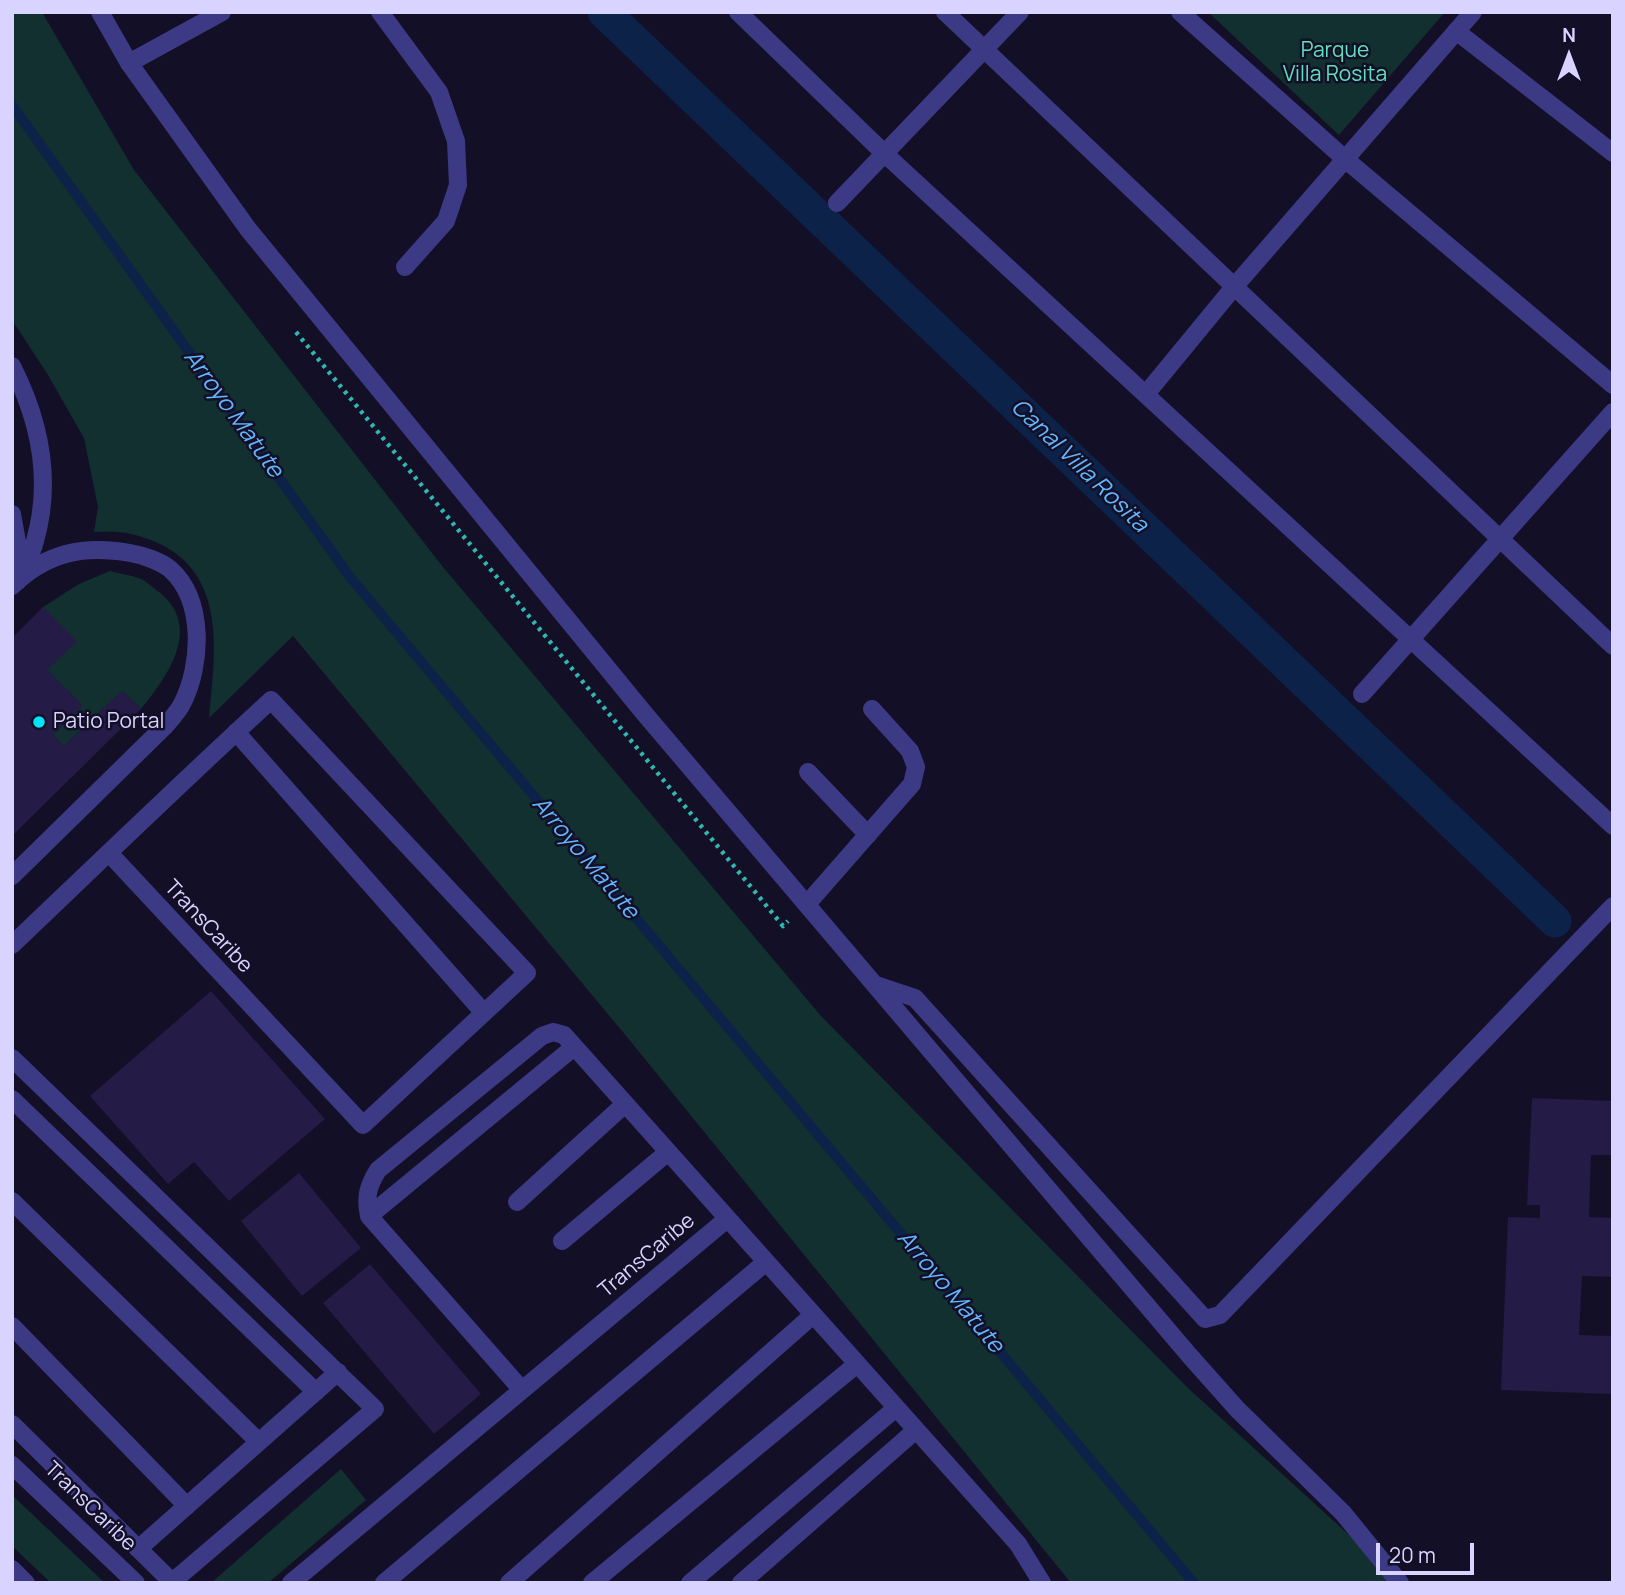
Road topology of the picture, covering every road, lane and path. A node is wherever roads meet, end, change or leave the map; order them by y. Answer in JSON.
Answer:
{"nodes":[{"id":1,"x":100,"y":12,"type":"edge"},
{"id":2,"x":222,"y":12,"type":"edge"},
{"id":3,"x":380,"y":12,"type":"edge"},
{"id":4,"x":738,"y":12,"type":"edge"},
{"id":5,"x":945,"y":12,"type":"edge"},
{"id":6,"x":1020,"y":12,"type":"edge"},
{"id":7,"x":1180,"y":12,"type":"edge"},
{"id":8,"x":1473,"y":12,"type":"edge"},
{"id":9,"x":1456,"y":31,"type":"junction"},
{"id":10,"x":985,"y":48,"type":"junction"},
{"id":11,"x":129,"y":63,"type":"junction"},
{"id":12,"x":1613,"y":153,"type":"edge"},
{"id":13,"x":885,"y":154,"type":"junction"},
{"id":14,"x":1345,"y":159,"type":"junction"},
{"id":15,"x":837,"y":203,"type":"dead end"},
{"id":16,"x":405,"y":267,"type":"dead end"},
{"id":17,"x":1234,"y":287,"type":"junction"},
{"id":18,"x":12,"y":366,"type":"edge"},
{"id":19,"x":1613,"y":386,"type":"edge"},
{"id":20,"x":1146,"y":394,"type":"junction"},
{"id":21,"x":1613,"y":412,"type":"edge"},
{"id":22,"x":12,"y":514,"type":"edge"},
{"id":23,"x":1500,"y":539,"type":"junction"},
{"id":24,"x":15,"y":583,"type":"edge"},
{"id":25,"x":1410,"y":640,"type":"junction"},
{"id":26,"x":1613,"y":646,"type":"edge"},
{"id":27,"x":1362,"y":694,"type":"dead end"},
{"id":28,"x":872,"y":709,"type":"dead end"},
{"id":29,"x":236,"y":732,"type":"junction"},
{"id":30,"x":808,"y":772,"type":"dead end"},
{"id":31,"x":1613,"y":826,"type":"edge"},
{"id":32,"x":868,"y":835,"type":"junction"},
{"id":33,"x":109,"y":853,"type":"junction"},
{"id":34,"x":12,"y":876,"type":"edge"},
{"id":35,"x":807,"y":904,"type":"junction"},
{"id":36,"x":1613,"y":906,"type":"edge"},
{"id":37,"x":12,"y":945,"type":"edge"},
{"id":38,"x":876,"y":985,"type":"junction"},
{"id":39,"x":484,"y":1013,"type":"junction"},
{"id":40,"x":574,"y":1047,"type":"junction"},
{"id":41,"x":12,"y":1058,"type":"edge"},
{"id":42,"x":12,"y":1099,"type":"edge"},
{"id":43,"x":625,"y":1104,"type":"junction"},
{"id":44,"x":668,"y":1152,"type":"junction"},
{"id":45,"x":12,"y":1201,"type":"edge"},
{"id":46,"x":517,"y":1202,"type":"dead end"},
{"id":47,"x":369,"y":1216,"type":"junction"},
{"id":48,"x":727,"y":1219,"type":"junction"},
{"id":49,"x":562,"y":1241,"type":"dead end"},
{"id":50,"x":766,"y":1262,"type":"junction"},
{"id":51,"x":813,"y":1315,"type":"junction"},
{"id":52,"x":12,"y":1326,"type":"edge"},
{"id":53,"x":857,"y":1364,"type":"junction"},
{"id":54,"x":338,"y":1372,"type":"junction"},
{"id":55,"x":522,"y":1390,"type":"junction"},
{"id":56,"x":316,"y":1392,"type":"junction"},
{"id":57,"x":896,"y":1408,"type":"junction"},
{"id":58,"x":12,"y":1424,"type":"edge"},
{"id":59,"x":916,"y":1430,"type":"junction"},
{"id":60,"x":259,"y":1442,"type":"junction"},
{"id":61,"x":12,"y":1465,"type":"edge"},
{"id":62,"x":187,"y":1506,"type":"junction"},
{"id":63,"x":138,"y":1549,"type":"junction"},
{"id":64,"x":12,"y":1569,"type":"edge"},
{"id":65,"x":172,"y":1582,"type":"edge"},
{"id":66,"x":26,"y":1583,"type":"edge"},
{"id":67,"x":136,"y":1583,"type":"edge"},
{"id":68,"x":291,"y":1583,"type":"edge"},
{"id":69,"x":384,"y":1583,"type":"edge"},
{"id":70,"x":509,"y":1583,"type":"edge"},
{"id":71,"x":592,"y":1583,"type":"edge"},
{"id":72,"x":690,"y":1583,"type":"edge"},
{"id":73,"x":741,"y":1583,"type":"edge"},
{"id":74,"x":1042,"y":1583,"type":"edge"},
{"id":75,"x":1399,"y":1583,"type":"edge"}],
"edges":[{"from":1,"to":11,"type":"street"},
{"from":2,"to":11,"type":"street"},
{"from":3,"to":16,"type":"street"},
{"from":4,"to":13,"type":"street"},
{"from":5,"to":10,"type":"street"},
{"from":6,"to":10,"type":"street"},
{"from":7,"to":14,"type":"street"},
{"from":8,"to":9,"type":"street"},
{"from":9,"to":12,"type":"street"},
{"from":9,"to":14,"type":"street"},
{"from":10,"to":13,"type":"street"},
{"from":10,"to":17,"type":"street"},
{"from":11,"to":35,"type":"street"},
{"from":13,"to":15,"type":"street"},
{"from":13,"to":20,"type":"street"},
{"from":14,"to":17,"type":"street"},
{"from":14,"to":19,"type":"street"},
{"from":17,"to":20,"type":"street"},
{"from":17,"to":23,"type":"street"},
{"from":18,"to":24,"type":"street"},
{"from":20,"to":25,"type":"street"},
{"from":21,"to":23,"type":"street"},
{"from":22,"to":24,"type":"street"},
{"from":23,"to":25,"type":"street"},
{"from":23,"to":26,"type":"street"},
{"from":24,"to":34,"type":"street"},
{"from":25,"to":27,"type":"street"},
{"from":25,"to":31,"type":"street"},
{"from":28,"to":32,"type":"street"},
{"from":29,"to":33,"type":"street","name":"TransCaribe"},
{"from":29,"to":39,"type":"street"},
{"from":29,"to":39,"type":"street","name":"TransCaribe"},
{"from":30,"to":32,"type":"street"},
{"from":32,"to":35,"type":"street"},
{"from":33,"to":37,"type":"street","name":"TransCaribe"},
{"from":33,"to":39,"type":"street","name":"TransCaribe"},
{"from":35,"to":38,"type":"street"},
{"from":36,"to":38,"type":"street"},
{"from":38,"to":75,"type":"street"},
{"from":40,"to":43,"type":"street"},
{"from":40,"to":47,"type":"street"},
{"from":40,"to":47,"type":"street"},
{"from":41,"to":54,"type":"street","name":"TransCaribe"},
{"from":42,"to":56,"type":"street"},
{"from":43,"to":44,"type":"street"},
{"from":43,"to":46,"type":"street"},
{"from":44,"to":48,"type":"street"},
{"from":44,"to":49,"type":"street"},
{"from":45,"to":60,"type":"street"},
{"from":47,"to":55,"type":"street"},
{"from":48,"to":50,"type":"street","name":"TransCaribe"},
{"from":48,"to":55,"type":"street","name":"TransCaribe"},
{"from":50,"to":51,"type":"street","name":"TransCaribe"},
{"from":50,"to":69,"type":"street"},
{"from":51,"to":53,"type":"street","name":"TransCaribe"},
{"from":51,"to":70,"type":"street"},
{"from":52,"to":62,"type":"street"},
{"from":53,"to":57,"type":"street","name":"TransCaribe"},
{"from":53,"to":71,"type":"street"},
{"from":54,"to":56,"type":"street","name":"TransCaribe"},
{"from":54,"to":65,"type":"street","name":"TransCaribe"},
{"from":55,"to":68,"type":"street","name":"TransCaribe"},
{"from":56,"to":60,"type":"street","name":"TransCaribe"},
{"from":57,"to":59,"type":"street","name":"TransCaribe"},
{"from":57,"to":72,"type":"street"},
{"from":58,"to":63,"type":"street","name":"TransCaribe"},
{"from":59,"to":73,"type":"street"},
{"from":59,"to":74,"type":"street","name":"TransCaribe"},
{"from":60,"to":62,"type":"street","name":"TransCaribe"},
{"from":61,"to":67,"type":"street","name":"TransCaribe"},
{"from":62,"to":63,"type":"street","name":"TransCaribe"},
{"from":63,"to":65,"type":"street","name":"TransCaribe"},
{"from":64,"to":66,"type":"street"}]}
